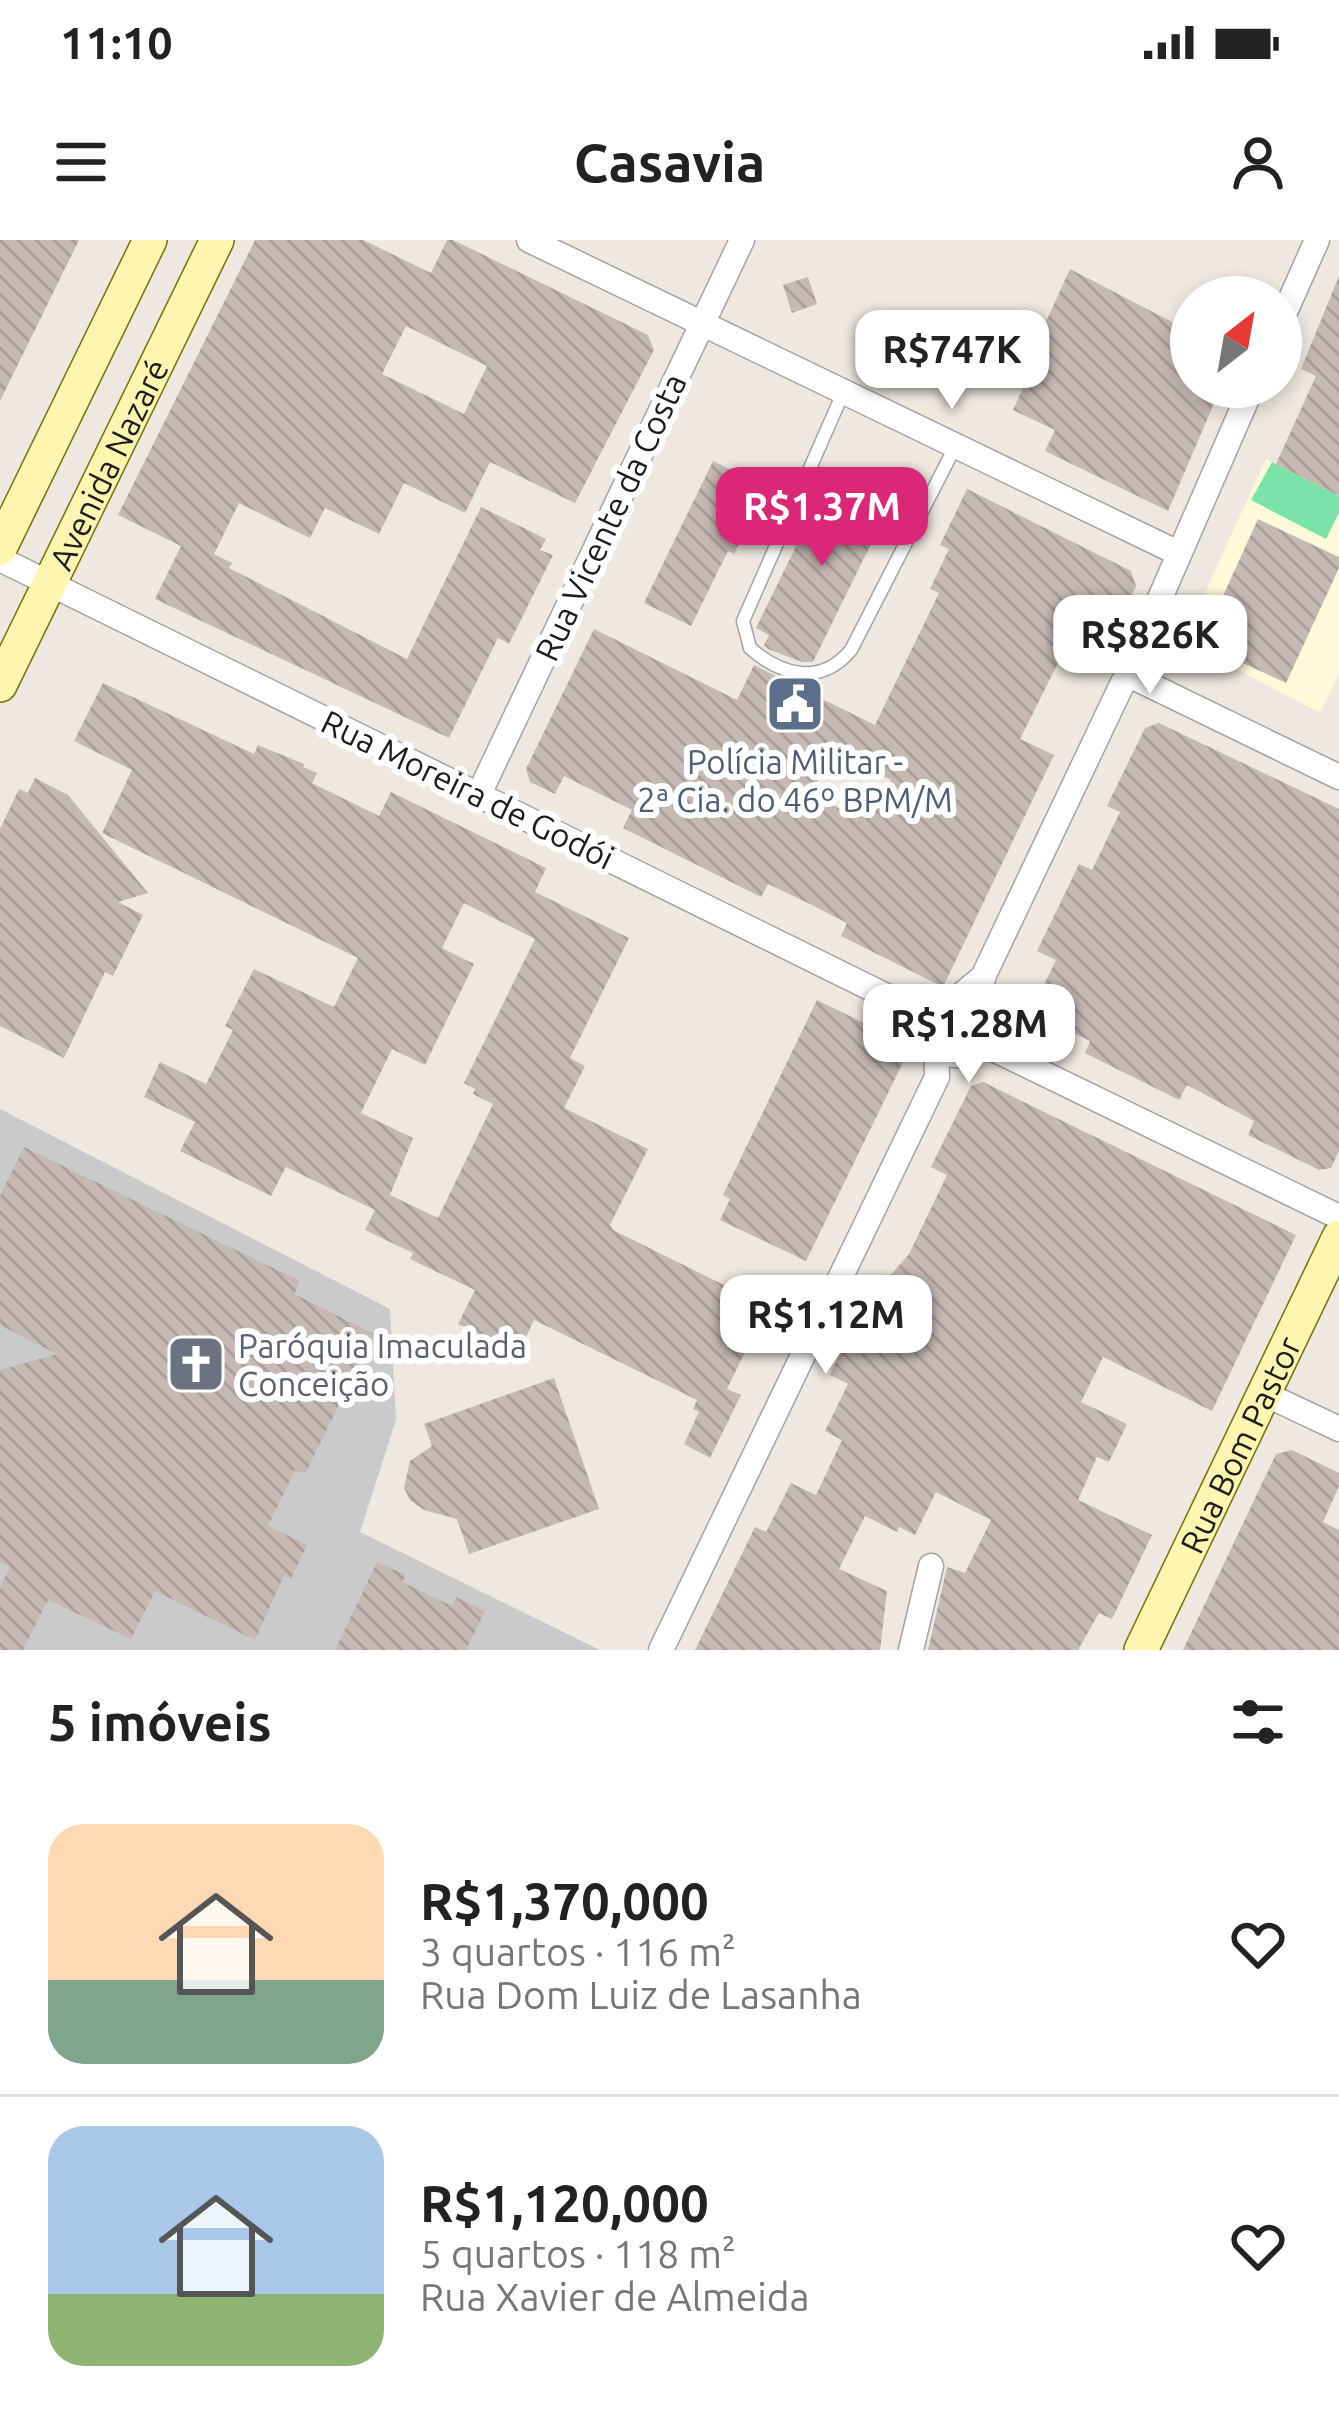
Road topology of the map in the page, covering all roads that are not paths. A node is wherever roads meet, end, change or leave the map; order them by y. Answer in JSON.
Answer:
{"nodes":[{"id":1,"x":150,"y":240,"type":"edge"},
{"id":2,"x":217,"y":240,"type":"edge"},
{"id":3,"x":529,"y":240,"type":"edge"},
{"id":4,"x":742,"y":240,"type":"edge"},
{"id":5,"x":1317,"y":240,"type":"edge"},
{"id":6,"x":1301,"y":276,"type":"edge"},
{"id":7,"x":700,"y":324,"type":"junction"},
{"id":8,"x":843,"y":392,"type":"junction"},
{"id":9,"x":1243,"y":408,"type":"edge"},
{"id":10,"x":956,"y":446,"type":"junction"},
{"id":11,"x":0,"y":548,"type":"edge"},
{"id":12,"x":1178,"y":554,"type":"junction"},
{"id":13,"x":0,"y":559,"type":"edge"},
{"id":14,"x":50,"y":583,"type":"junction"},
{"id":15,"x":1127,"y":674,"type":"junction"},
{"id":16,"x":0,"y":686,"type":"edge"},
{"id":17,"x":1339,"y":777,"type":"edge"},
{"id":18,"x":479,"y":794,"type":"junction"},
{"id":19,"x":983,"y":977,"type":"junction"},
{"id":20,"x":944,"y":1013,"type":"junction"},
{"id":21,"x":978,"y":1015,"type":"junction"},
{"id":22,"x":936,"y":1046,"type":"junction"},
{"id":23,"x":974,"y":1049,"type":"junction"},
{"id":24,"x":937,"y":1077,"type":"junction"},
{"id":25,"x":1339,"y":1216,"type":"edge"},
{"id":26,"x":1339,"y":1238,"type":"edge"},
{"id":27,"x":1265,"y":1394,"type":"junction"},
{"id":28,"x":1339,"y":1429,"type":"edge"},
{"id":29,"x":931,"y":1567,"type":"dead end"},
{"id":30,"x":662,"y":1650,"type":"edge"},
{"id":31,"x":910,"y":1650,"type":"edge"},
{"id":32,"x":1141,"y":1650,"type":"edge"}],
"edges":[{"from":1,"to":11,"type":"main road","name":"Avenida Nazaré"},
{"from":2,"to":14,"type":"main road","name":"Avenida Nazaré"},
{"from":3,"to":7,"type":"street"},
{"from":4,"to":7,"type":"street","name":"Rua Vicente da Costa"},
{"from":5,"to":6,"type":"street"},
{"from":7,"to":8,"type":"street"},
{"from":7,"to":18,"type":"street","name":"Rua Vicente da Costa"},
{"from":8,"to":10,"type":"street"},
{"from":8,"to":10,"type":"lane"},
{"from":9,"to":12,"type":"street"},
{"from":10,"to":12,"type":"street"},
{"from":12,"to":15,"type":"street"},
{"from":13,"to":14,"type":"street","name":"Rua Moreira de Godói"},
{"from":14,"to":16,"type":"main road","name":"Avenida Nazaré"},
{"from":14,"to":18,"type":"street","name":"Rua Moreira de Godói"},
{"from":15,"to":17,"type":"street"},
{"from":15,"to":19,"type":"street"},
{"from":18,"to":20,"type":"street","name":"Rua Moreira de Godói"},
{"from":19,"to":20,"type":"street"},
{"from":19,"to":21,"type":"street"},
{"from":20,"to":21,"type":"street"},
{"from":20,"to":22,"type":"street"},
{"from":21,"to":23,"type":"street"},
{"from":22,"to":23,"type":"street"},
{"from":22,"to":24,"type":"street"},
{"from":23,"to":24,"type":"street"},
{"from":23,"to":25,"type":"street"},
{"from":24,"to":30,"type":"street"},
{"from":26,"to":27,"type":"main road","name":"Rua Bom Pastor"},
{"from":27,"to":28,"type":"street"},
{"from":27,"to":32,"type":"main road","name":"Rua Bom Pastor"},
{"from":29,"to":31,"type":"street"}]}
